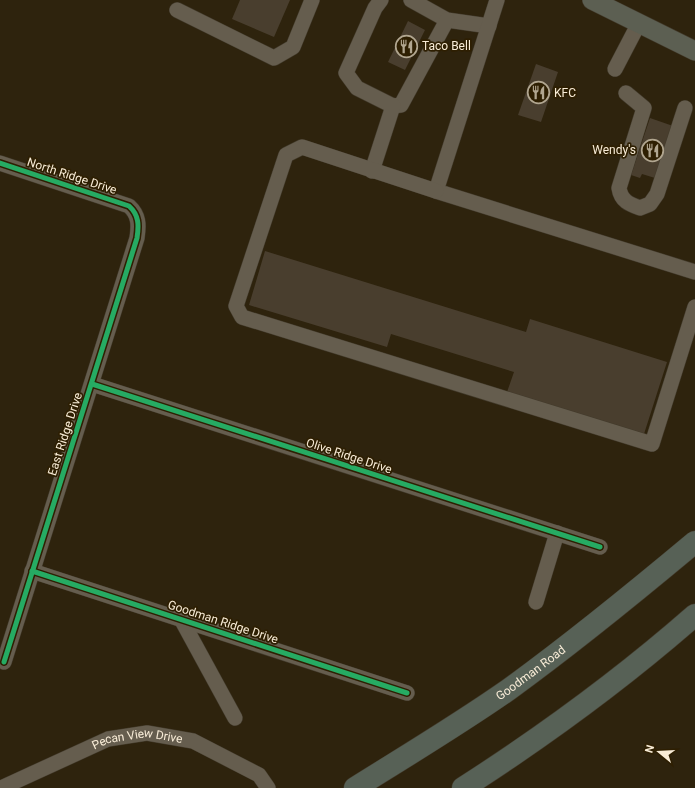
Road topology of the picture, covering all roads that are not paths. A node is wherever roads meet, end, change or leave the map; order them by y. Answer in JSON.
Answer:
{"nodes":[{"id":1,"x":312,"y":0,"type":"edge"},
{"id":2,"x":381,"y":0,"type":"edge"},
{"id":3,"x":412,"y":0,"type":"edge"},
{"id":4,"x":497,"y":0,"type":"edge"},
{"id":5,"x":592,"y":0,"type":"edge"},
{"id":6,"x":177,"y":10,"type":"dead end"},
{"id":7,"x":447,"y":20,"type":"junction"},
{"id":8,"x":639,"y":23,"type":"junction"},
{"id":9,"x":489,"y":26,"type":"junction"},
{"id":10,"x":695,"y":51,"type":"edge"},
{"id":11,"x":615,"y":68,"type":"dead end"},
{"id":12,"x":626,"y":93,"type":"dead end"},
{"id":13,"x":393,"y":106,"type":"junction"},
{"id":14,"x":685,"y":108,"type":"dead end"},
{"id":15,"x":0,"y":163,"type":"edge"},
{"id":16,"x":372,"y":170,"type":"junction"},
{"id":17,"x":436,"y":191,"type":"junction"},
{"id":18,"x":135,"y":212,"type":"joint"},
{"id":19,"x":695,"y":272,"type":"edge"},
{"id":20,"x":695,"y":307,"type":"edge"},
{"id":21,"x":92,"y":384,"type":"junction"},
{"id":22,"x":557,"y":533,"type":"junction"},
{"id":23,"x":695,"y":542,"type":"edge"},
{"id":24,"x":600,"y":548,"type":"dead end"},
{"id":25,"x":32,"y":570,"type":"junction"},
{"id":26,"x":536,"y":602,"type":"dead end"},
{"id":27,"x":695,"y":616,"type":"edge"},
{"id":28,"x":181,"y":619,"type":"junction"},
{"id":29,"x":4,"y":662,"type":"dead end"},
{"id":30,"x":406,"y":693,"type":"dead end"},
{"id":31,"x":235,"y":718,"type":"dead end"},
{"id":32,"x":1,"y":788,"type":"edge"},
{"id":33,"x":268,"y":788,"type":"edge"},
{"id":34,"x":355,"y":788,"type":"edge"},
{"id":35,"x":463,"y":788,"type":"edge"}],
"edges":[{"from":1,"to":6,"type":"street"},
{"from":2,"to":13,"type":"street"},
{"from":3,"to":7,"type":"street"},
{"from":4,"to":9,"type":"street"},
{"from":5,"to":8,"type":"main road"},
{"from":7,"to":9,"type":"street"},
{"from":7,"to":13,"type":"street"},
{"from":8,"to":10,"type":"main road"},
{"from":8,"to":11,"type":"street"},
{"from":9,"to":17,"type":"street"},
{"from":12,"to":14,"type":"street"},
{"from":13,"to":16,"type":"street"},
{"from":15,"to":18,"type":"street","name":"North Ridge Drive"},
{"from":16,"to":17,"type":"street"},
{"from":16,"to":20,"type":"street"},
{"from":17,"to":19,"type":"street"},
{"from":18,"to":21,"type":"street","name":"East Ridge Drive"},
{"from":21,"to":22,"type":"street","name":"Olive Ridge Drive"},
{"from":21,"to":25,"type":"street","name":"East Ridge Drive"},
{"from":22,"to":24,"type":"street","name":"Olive Ridge Drive"},
{"from":22,"to":26,"type":"street"},
{"from":23,"to":34,"type":"highway","name":"Goodman Road"},
{"from":25,"to":28,"type":"street","name":"Goodman Ridge Drive"},
{"from":25,"to":29,"type":"street","name":"East Ridge Drive"},
{"from":27,"to":35,"type":"highway"},
{"from":28,"to":30,"type":"street","name":"Goodman Ridge Drive"},
{"from":28,"to":31,"type":"street"},
{"from":32,"to":33,"type":"street","name":"Pecan View Drive"}]}
